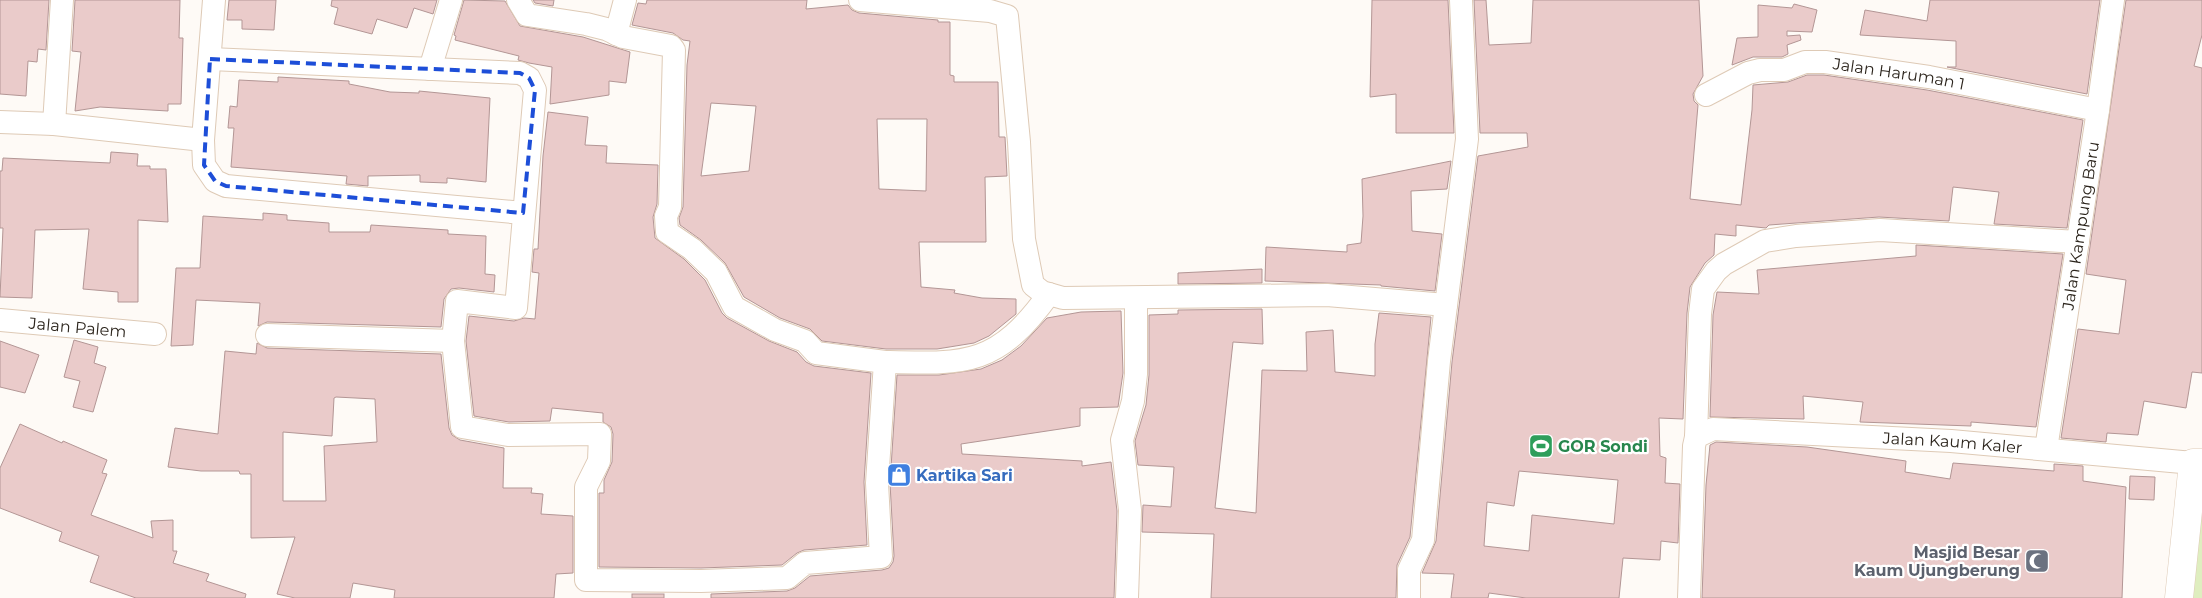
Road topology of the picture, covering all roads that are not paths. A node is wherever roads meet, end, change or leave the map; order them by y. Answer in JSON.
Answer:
{"nodes":[{"id":1,"x":62,"y":0,"type":"edge"},
{"id":2,"x":214,"y":0,"type":"edge"},
{"id":3,"x":452,"y":0,"type":"edge"},
{"id":4,"x":518,"y":0,"type":"edge"},
{"id":5,"x":625,"y":0,"type":"edge"},
{"id":6,"x":860,"y":0,"type":"edge"},
{"id":7,"x":1461,"y":0,"type":"edge"},
{"id":8,"x":2113,"y":0,"type":"edge"},
{"id":9,"x":616,"y":34,"type":"junction"},
{"id":10,"x":210,"y":59,"type":"junction"},
{"id":11,"x":430,"y":69,"type":"junction"},
{"id":12,"x":1706,"y":95,"type":"dead end"},
{"id":13,"x":2098,"y":110,"type":"junction"},
{"id":14,"x":0,"y":122,"type":"edge"},
{"id":15,"x":54,"y":124,"type":"junction"},
{"id":16,"x":203,"y":140,"type":"junction"},
{"id":17,"x":523,"y":213,"type":"junction"},
{"id":18,"x":2078,"y":242,"type":"junction"},
{"id":19,"x":1049,"y":294,"type":"junction"},
{"id":20,"x":1136,"y":298,"type":"junction"},
{"id":21,"x":1446,"y":306,"type":"junction"},
{"id":22,"x":0,"y":320,"type":"edge"},
{"id":23,"x":155,"y":334,"type":"dead end"},
{"id":24,"x":267,"y":335,"type":"dead end"},
{"id":25,"x":453,"y":341,"type":"junction"},
{"id":26,"x":885,"y":362,"type":"junction"},
{"id":27,"x":1704,"y":433,"type":"junction"},
{"id":28,"x":2046,"y":449,"type":"junction"},
{"id":29,"x":2197,"y":463,"type":"edge"},
{"id":30,"x":700,"y":590,"type":"edge"},
{"id":31,"x":1128,"y":598,"type":"edge"},
{"id":32,"x":1409,"y":598,"type":"edge"},
{"id":33,"x":1688,"y":598,"type":"edge"},
{"id":34,"x":2179,"y":598,"type":"edge"}],
"edges":[{"from":1,"to":15,"type":"street"},
{"from":2,"to":10,"type":"street"},
{"from":3,"to":11,"type":"street"},
{"from":4,"to":9,"type":"street"},
{"from":5,"to":9,"type":"street"},
{"from":6,"to":19,"type":"street"},
{"from":7,"to":21,"type":"street"},
{"from":8,"to":13,"type":"street","name":"Jalan Kampung Baru"},
{"from":9,"to":26,"type":"street"},
{"from":10,"to":11,"type":"street"},
{"from":10,"to":16,"type":"street"},
{"from":11,"to":17,"type":"street"},
{"from":12,"to":13,"type":"street","name":"Jalan Haruman 1"},
{"from":13,"to":18,"type":"street","name":"Jalan Kampung Baru"},
{"from":14,"to":15,"type":"street"},
{"from":15,"to":16,"type":"street"},
{"from":16,"to":17,"type":"street"},
{"from":17,"to":25,"type":"street"},
{"from":18,"to":27,"type":"street"},
{"from":18,"to":28,"type":"street","name":"Jalan Kampung Baru"},
{"from":19,"to":20,"type":"street"},
{"from":19,"to":26,"type":"street"},
{"from":20,"to":21,"type":"street"},
{"from":20,"to":31,"type":"street"},
{"from":21,"to":32,"type":"street"},
{"from":22,"to":23,"type":"street","name":"Jalan Palem"},
{"from":24,"to":25,"type":"street"},
{"from":25,"to":30,"type":"street"},
{"from":26,"to":30,"type":"street"},
{"from":27,"to":28,"type":"street","name":"Jalan Kaum Kaler"},
{"from":27,"to":33,"type":"street"},
{"from":28,"to":29,"type":"street","name":"Jalan Kaum Kaler"},
{"from":29,"to":34,"type":"street"}]}
